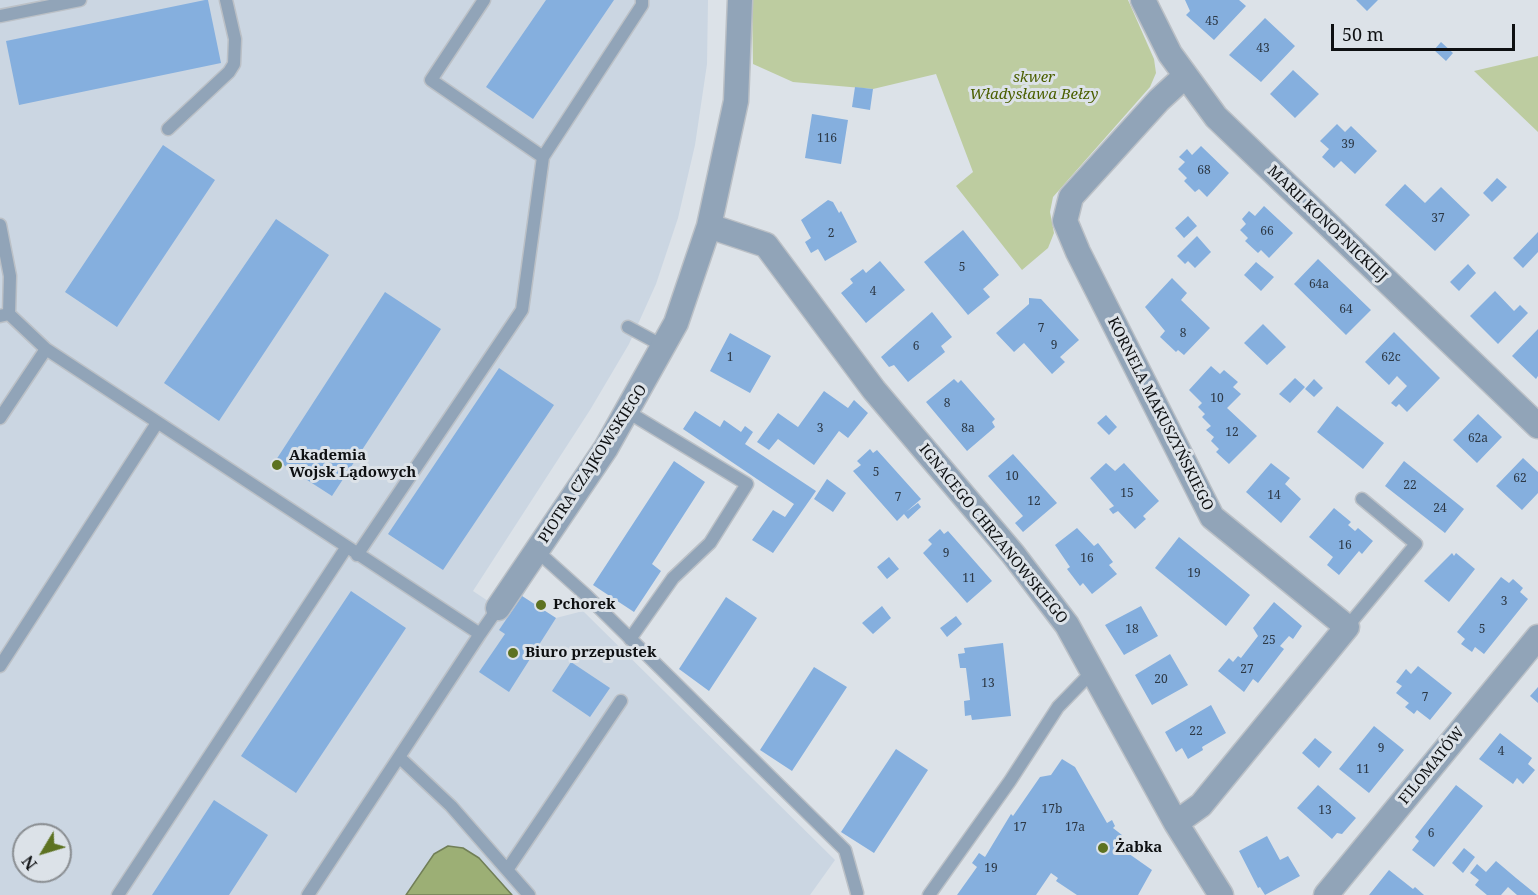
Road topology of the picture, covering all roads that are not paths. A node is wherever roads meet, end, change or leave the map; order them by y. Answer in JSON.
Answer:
{"nodes":[{"id":1,"x":80,"y":0,"type":"edge"},
{"id":2,"x":226,"y":0,"type":"edge"},
{"id":3,"x":484,"y":0,"type":"edge"},
{"id":4,"x":642,"y":0,"type":"edge"},
{"id":5,"x":740,"y":0,"type":"edge"},
{"id":6,"x":1143,"y":0,"type":"edge"},
{"id":7,"x":0,"y":16,"type":"edge"},
{"id":8,"x":1184,"y":77,"type":"junction"},
{"id":9,"x":168,"y":129,"type":"dead end"},
{"id":10,"x":543,"y":157,"type":"junction"},
{"id":11,"x":0,"y":225,"type":"edge"},
{"id":12,"x":709,"y":226,"type":"junction"},
{"id":13,"x":4,"y":315,"type":"edge"},
{"id":14,"x":628,"y":327,"type":"dead end"},
{"id":15,"x":665,"y":347,"type":"junction"},
{"id":16,"x":46,"y":349,"type":"junction"},
{"id":17,"x":628,"y":412,"type":"junction"},
{"id":18,"x":0,"y":418,"type":"edge"},
{"id":19,"x":157,"y":423,"type":"junction"},
{"id":20,"x":1538,"y":426,"type":"edge"},
{"id":21,"x":1362,"y":500,"type":"dead end"},
{"id":22,"x":346,"y":548,"type":"junction"},
{"id":23,"x":537,"y":551,"type":"junction"},
{"id":24,"x":357,"y":555,"type":"junction"},
{"id":25,"x":498,"y":608,"type":"joint"},
{"id":26,"x":1347,"y":627,"type":"junction"},
{"id":27,"x":480,"y":634,"type":"junction"},
{"id":28,"x":1538,"y":637,"type":"edge"},
{"id":29,"x":630,"y":639,"type":"junction"},
{"id":30,"x":0,"y":666,"type":"edge"},
{"id":31,"x":1093,"y":671,"type":"junction"},
{"id":32,"x":621,"y":701,"type":"dead end"},
{"id":33,"x":399,"y":757,"type":"junction"},
{"id":34,"x":1176,"y":822,"type":"junction"},
{"id":35,"x":507,"y":870,"type":"junction"},
{"id":36,"x":857,"y":893,"type":"dead end"},
{"id":37,"x":118,"y":895,"type":"edge"},
{"id":38,"x":308,"y":895,"type":"edge"},
{"id":39,"x":529,"y":895,"type":"edge"},
{"id":40,"x":929,"y":895,"type":"edge"},
{"id":41,"x":1221,"y":895,"type":"edge"},
{"id":42,"x":1326,"y":895,"type":"edge"}],
"edges":[{"from":1,"to":7,"type":"lane"},
{"from":2,"to":9,"type":"lane"},
{"from":3,"to":10,"type":"lane"},
{"from":4,"to":10,"type":"lane"},
{"from":5,"to":12,"type":"street","name":"PIOTRA CZAJKOWSKIEGO"},
{"from":6,"to":8,"type":"street","name":"MARII KONOPNICKIEJ"},
{"from":8,"to":20,"type":"street","name":"MARII KONOPNICKIEJ"},
{"from":8,"to":26,"type":"street","name":"KORNELA MAKUSZYŃSKIEGO"},
{"from":10,"to":24,"type":"lane"},
{"from":11,"to":13,"type":"lane"},
{"from":12,"to":15,"type":"street","name":"PIOTRA CZAJKOWSKIEGO"},
{"from":12,"to":31,"type":"street","name":"IGNACEGO CHRZANOWSKIEGO"},
{"from":13,"to":16,"type":"lane"},
{"from":14,"to":15,"type":"lane"},
{"from":15,"to":17,"type":"street","name":"PIOTRA CZAJKOWSKIEGO"},
{"from":16,"to":18,"type":"lane"},
{"from":16,"to":19,"type":"lane"},
{"from":17,"to":23,"type":"street","name":"PIOTRA CZAJKOWSKIEGO"},
{"from":17,"to":29,"type":"lane"},
{"from":19,"to":22,"type":"lane"},
{"from":19,"to":30,"type":"lane"},
{"from":21,"to":26,"type":"lane"},
{"from":22,"to":24,"type":"lane"},
{"from":22,"to":37,"type":"lane"},
{"from":23,"to":25,"type":"street","name":"PIOTRA CZAJKOWSKIEGO"},
{"from":23,"to":29,"type":"lane"},
{"from":24,"to":27,"type":"lane"},
{"from":25,"to":27,"type":"lane"},
{"from":26,"to":34,"type":"street"},
{"from":27,"to":33,"type":"lane"},
{"from":28,"to":42,"type":"street","name":"FILOMATÓW"},
{"from":29,"to":36,"type":"lane"},
{"from":31,"to":34,"type":"street","name":"IGNACEGO CHRZANOWSKIEGO"},
{"from":31,"to":40,"type":"lane"},
{"from":32,"to":35,"type":"lane"},
{"from":33,"to":35,"type":"lane"},
{"from":33,"to":38,"type":"lane"},
{"from":34,"to":41,"type":"street","name":"IGNACEGO CHRZANOWSKIEGO"},
{"from":35,"to":39,"type":"lane"}]}
